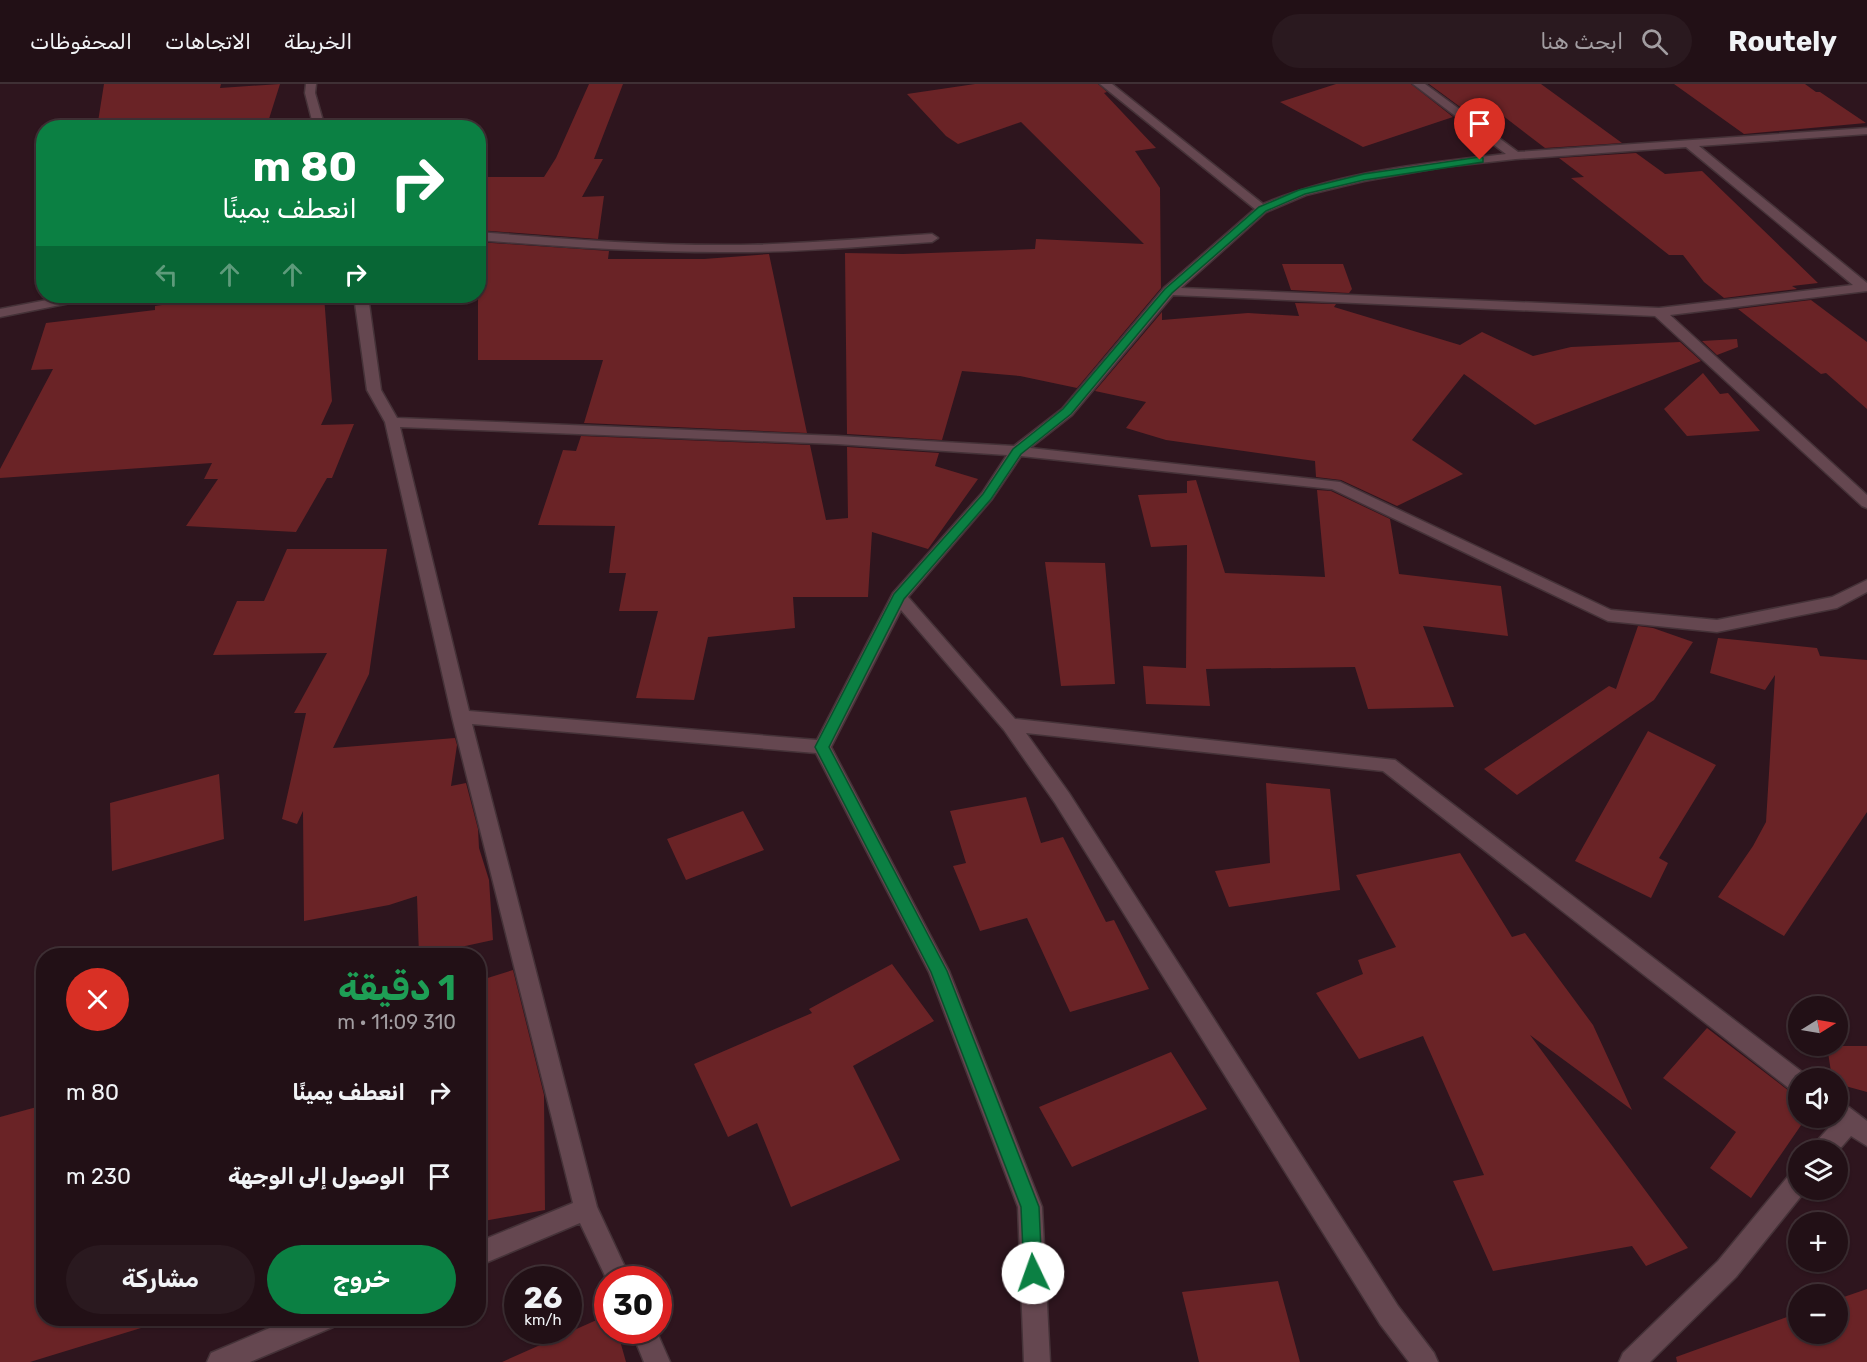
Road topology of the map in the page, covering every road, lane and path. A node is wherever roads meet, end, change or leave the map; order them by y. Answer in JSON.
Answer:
{"nodes":[{"id":1,"x":311,"y":84,"type":"edge"},
{"id":2,"x":1105,"y":84,"type":"edge"},
{"id":3,"x":1418,"y":84,"type":"edge"},
{"id":4,"x":318,"y":120,"type":"edge"},
{"id":5,"x":1867,"y":130,"type":"edge"},
{"id":6,"x":1689,"y":144,"type":"junction"},
{"id":7,"x":1516,"y":156,"type":"junction"},
{"id":8,"x":1262,"y":209,"type":"junction"},
{"id":9,"x":486,"y":236,"type":"edge"},
{"id":10,"x":932,"y":238,"type":"dead end"},
{"id":11,"x":1866,"y":287,"type":"edge"},
{"id":12,"x":1168,"y":291,"type":"junction"},
{"id":13,"x":50,"y":303,"type":"edge"},
{"id":14,"x":362,"y":303,"type":"edge"},
{"id":15,"x":1659,"y":312,"type":"junction"},
{"id":16,"x":0,"y":313,"type":"edge"},
{"id":17,"x":392,"y":422,"type":"junction"},
{"id":18,"x":1017,"y":451,"type":"junction"},
{"id":19,"x":1867,"y":503,"type":"edge"},
{"id":20,"x":1867,"y":585,"type":"edge"},
{"id":21,"x":899,"y":597,"type":"junction"},
{"id":22,"x":461,"y":717,"type":"junction"},
{"id":23,"x":1010,"y":725,"type":"junction"},
{"id":24,"x":822,"y":747,"type":"junction"},
{"id":25,"x":1788,"y":1074,"type":"edge"},
{"id":26,"x":1848,"y":1120,"type":"edge"},
{"id":27,"x":1867,"y":1135,"type":"edge"},
{"id":28,"x":1788,"y":1194,"type":"edge"},
{"id":29,"x":586,"y":1209,"type":"junction"},
{"id":30,"x":486,"y":1251,"type":"edge"},
{"id":31,"x":612,"y":1266,"type":"edge"},
{"id":32,"x":305,"y":1326,"type":"edge"},
{"id":33,"x":649,"y":1344,"type":"edge"},
{"id":34,"x":220,"y":1362,"type":"edge"},
{"id":35,"x":657,"y":1362,"type":"edge"},
{"id":36,"x":1037,"y":1362,"type":"edge"},
{"id":37,"x":1425,"y":1362,"type":"edge"},
{"id":38,"x":1632,"y":1362,"type":"edge"}],
"edges":[{"from":1,"to":4,"type":"street"},
{"from":2,"to":8,"type":"street"},
{"from":3,"to":7,"type":"street"},
{"from":5,"to":6,"type":"street"},
{"from":6,"to":7,"type":"street"},
{"from":6,"to":11,"type":"street"},
{"from":7,"to":8,"type":"street"},
{"from":8,"to":12,"type":"street"},
{"from":9,"to":10,"type":"street"},
{"from":11,"to":15,"type":"street"},
{"from":12,"to":15,"type":"street"},
{"from":12,"to":18,"type":"street"},
{"from":13,"to":16,"type":"street"},
{"from":14,"to":17,"type":"street"},
{"from":15,"to":19,"type":"street"},
{"from":17,"to":18,"type":"street"},
{"from":17,"to":22,"type":"street"},
{"from":18,"to":20,"type":"street"},
{"from":18,"to":21,"type":"street"},
{"from":21,"to":23,"type":"street"},
{"from":21,"to":24,"type":"street"},
{"from":22,"to":24,"type":"street"},
{"from":22,"to":29,"type":"street"},
{"from":23,"to":25,"type":"street"},
{"from":23,"to":37,"type":"street"},
{"from":24,"to":36,"type":"street"},
{"from":26,"to":27,"type":"street"},
{"from":28,"to":38,"type":"street"},
{"from":29,"to":30,"type":"street"},
{"from":29,"to":31,"type":"street"},
{"from":32,"to":34,"type":"street"},
{"from":33,"to":35,"type":"street"}]}
